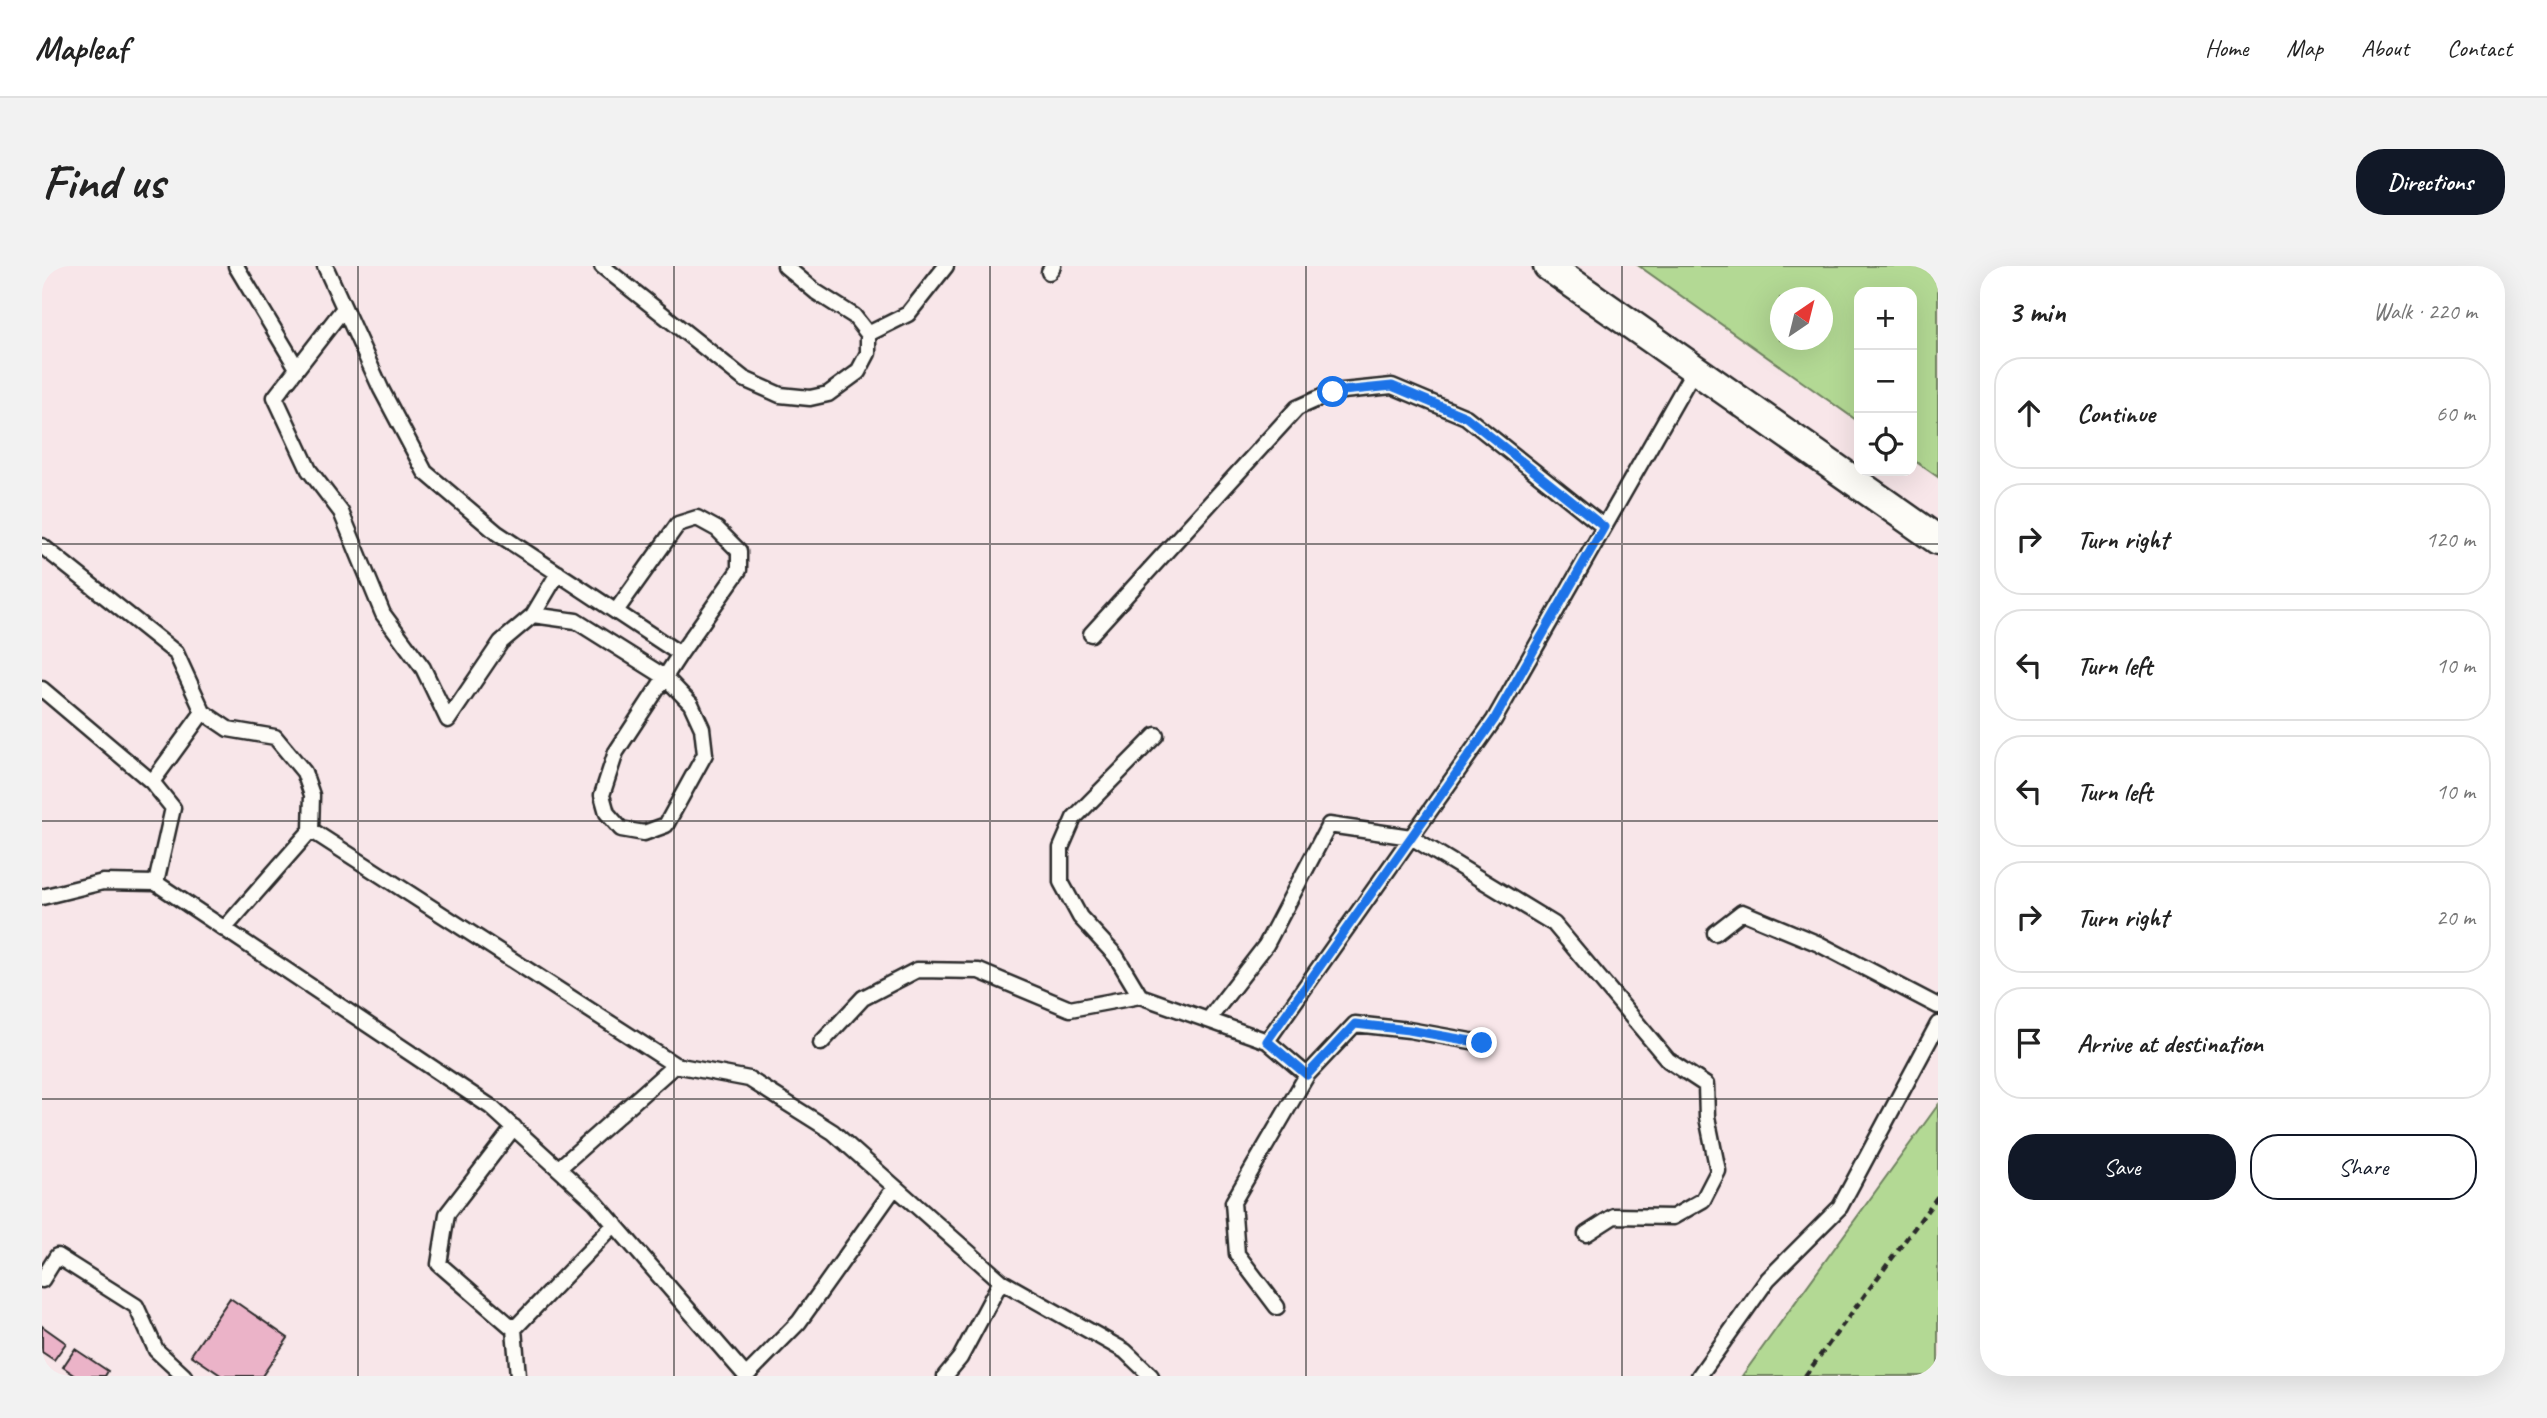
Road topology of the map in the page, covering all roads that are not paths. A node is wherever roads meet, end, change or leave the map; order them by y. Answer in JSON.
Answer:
{"nodes":[{"id":1,"x":236,"y":266,"type":"edge"},
{"id":2,"x":326,"y":266,"type":"edge"},
{"id":3,"x":602,"y":266,"type":"edge"},
{"id":4,"x":785,"y":266,"type":"edge"},
{"id":5,"x":946,"y":266,"type":"edge"},
{"id":6,"x":1548,"y":266,"type":"edge"},
{"id":7,"x":344,"y":308,"type":"junction"},
{"id":8,"x":868,"y":334,"type":"junction"},
{"id":9,"x":297,"y":368,"type":"junction"},
{"id":10,"x":1695,"y":368,"type":"junction"},
{"id":11,"x":1604,"y":527,"type":"junction"},
{"id":12,"x":1938,"y":540,"type":"edge"},
{"id":13,"x":42,"y":545,"type":"edge"},
{"id":14,"x":558,"y":573,"type":"junction"},
{"id":15,"x":616,"y":611,"type":"junction"},
{"id":16,"x":533,"y":615,"type":"junction"},
{"id":17,"x":1091,"y":634,"type":"dead end"},
{"id":18,"x":680,"y":654,"type":"junction"},
{"id":19,"x":665,"y":677,"type":"junction"},
{"id":20,"x":42,"y":689,"type":"edge"},
{"id":21,"x":203,"y":712,"type":"junction"},
{"id":22,"x":1156,"y":735,"type":"dead end"},
{"id":23,"x":152,"y":782,"type":"junction"},
{"id":24,"x":311,"y":830,"type":"junction"},
{"id":25,"x":1411,"y":837,"type":"junction"},
{"id":26,"x":156,"y":883,"type":"junction"},
{"id":27,"x":42,"y":897,"type":"edge"},
{"id":28,"x":224,"y":929,"type":"junction"},
{"id":29,"x":1715,"y":933,"type":"dead end"},
{"id":30,"x":1140,"y":996,"type":"junction"},
{"id":31,"x":1938,"y":1006,"type":"edge"},
{"id":32,"x":1208,"y":1020,"type":"junction"},
{"id":33,"x":1938,"y":1024,"type":"edge"},
{"id":34,"x":1267,"y":1041,"type":"junction"},
{"id":35,"x":821,"y":1043,"type":"dead end"},
{"id":36,"x":1482,"y":1043,"type":"dead end"},
{"id":37,"x":675,"y":1065,"type":"junction"},
{"id":38,"x":1307,"y":1075,"type":"junction"},
{"id":39,"x":514,"y":1127,"type":"junction"},
{"id":40,"x":559,"y":1168,"type":"junction"},
{"id":41,"x":895,"y":1187,"type":"junction"},
{"id":42,"x":615,"y":1224,"type":"junction"},
{"id":43,"x":1586,"y":1234,"type":"dead end"},
{"id":44,"x":42,"y":1280,"type":"edge"},
{"id":45,"x":1000,"y":1281,"type":"junction"},
{"id":46,"x":1277,"y":1307,"type":"dead end"},
{"id":47,"x":514,"y":1329,"type":"junction"},
{"id":48,"x":184,"y":1376,"type":"edge"},
{"id":49,"x":518,"y":1376,"type":"edge"},
{"id":50,"x":746,"y":1376,"type":"edge"},
{"id":51,"x":945,"y":1376,"type":"edge"},
{"id":52,"x":1151,"y":1376,"type":"edge"},
{"id":53,"x":1699,"y":1376,"type":"edge"}],
"edges":[{"from":1,"to":9,"type":"lane"},
{"from":2,"to":7,"type":"lane"},
{"from":3,"to":8,"type":"lane"},
{"from":4,"to":8,"type":"lane"},
{"from":5,"to":8,"type":"lane"},
{"from":6,"to":10,"type":"street"},
{"from":7,"to":9,"type":"lane"},
{"from":7,"to":14,"type":"lane"},
{"from":9,"to":16,"type":"lane"},
{"from":10,"to":11,"type":"lane"},
{"from":10,"to":12,"type":"street"},
{"from":11,"to":17,"type":"lane"},
{"from":11,"to":25,"type":"lane"},
{"from":13,"to":21,"type":"lane"},
{"from":14,"to":15,"type":"lane"},
{"from":14,"to":16,"type":"lane"},
{"from":15,"to":18,"type":"lane"},
{"from":15,"to":18,"type":"lane"},
{"from":16,"to":19,"type":"lane"},
{"from":18,"to":19,"type":"lane"},
{"from":19,"to":19,"type":"lane"},
{"from":20,"to":23,"type":"lane"},
{"from":21,"to":23,"type":"lane"},
{"from":21,"to":24,"type":"lane"},
{"from":22,"to":30,"type":"lane"},
{"from":23,"to":26,"type":"lane"},
{"from":24,"to":28,"type":"lane"},
{"from":24,"to":37,"type":"lane"},
{"from":25,"to":32,"type":"lane"},
{"from":25,"to":34,"type":"lane"},
{"from":25,"to":43,"type":"lane"},
{"from":26,"to":27,"type":"lane"},
{"from":26,"to":28,"type":"lane"},
{"from":28,"to":39,"type":"lane"},
{"from":29,"to":31,"type":"lane"},
{"from":30,"to":32,"type":"lane"},
{"from":30,"to":35,"type":"lane"},
{"from":32,"to":34,"type":"lane"},
{"from":33,"to":53,"type":"lane"},
{"from":34,"to":38,"type":"lane"},
{"from":36,"to":38,"type":"lane"},
{"from":37,"to":40,"type":"lane"},
{"from":37,"to":41,"type":"lane"},
{"from":38,"to":46,"type":"lane"},
{"from":39,"to":40,"type":"lane"},
{"from":39,"to":47,"type":"lane"},
{"from":40,"to":42,"type":"lane"},
{"from":41,"to":45,"type":"lane"},
{"from":41,"to":50,"type":"lane"},
{"from":42,"to":47,"type":"lane"},
{"from":42,"to":50,"type":"lane"},
{"from":44,"to":48,"type":"lane"},
{"from":45,"to":51,"type":"lane"},
{"from":45,"to":52,"type":"lane"},
{"from":47,"to":49,"type":"lane"}]}
